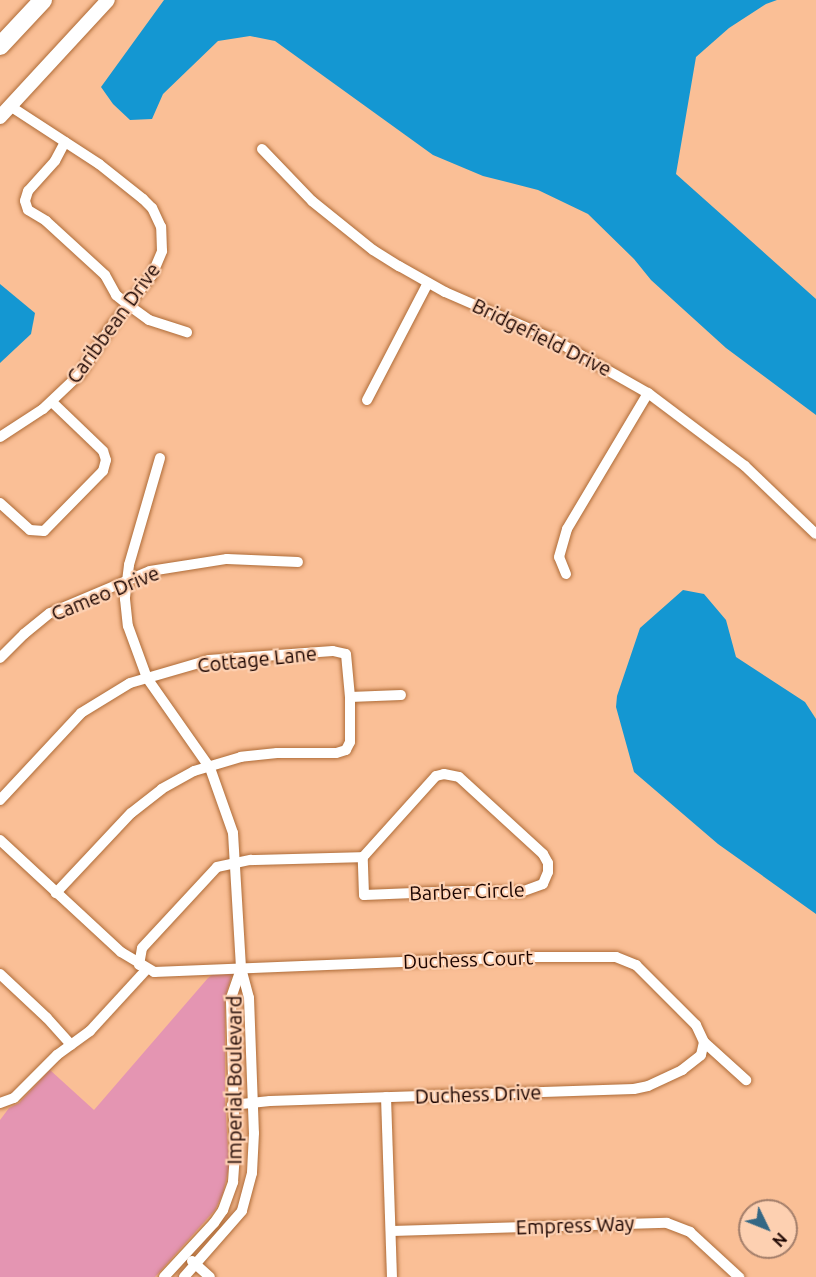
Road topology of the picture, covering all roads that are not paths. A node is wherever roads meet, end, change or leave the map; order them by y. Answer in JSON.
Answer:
{"nodes":[{"id":1,"x":43,"y":0,"type":"edge"},
{"id":2,"x":108,"y":0,"type":"edge"},
{"id":3,"x":0,"y":46,"type":"edge"},
{"id":4,"x":10,"y":106,"type":"junction"},
{"id":5,"x":0,"y":117,"type":"edge"},
{"id":6,"x":65,"y":142,"type":"junction"},
{"id":7,"x":262,"y":149,"type":"dead end"},
{"id":8,"x":428,"y":283,"type":"junction"},
{"id":9,"x":127,"y":304,"type":"junction"},
{"id":10,"x":187,"y":332,"type":"dead end"},
{"id":11,"x":648,"y":393,"type":"junction"},
{"id":12,"x":367,"y":400,"type":"dead end"},
{"id":13,"x":52,"y":402,"type":"junction"},
{"id":14,"x":0,"y":437,"type":"edge"},
{"id":15,"x":160,"y":458,"type":"dead end"},
{"id":16,"x":0,"y":503,"type":"edge"},
{"id":17,"x":816,"y":534,"type":"edge"},
{"id":18,"x":298,"y":561,"type":"dead end"},
{"id":19,"x":566,"y":574,"type":"dead end"},
{"id":20,"x":127,"y":580,"type":"junction"},
{"id":21,"x":0,"y":658,"type":"edge"},
{"id":22,"x":147,"y":678,"type":"junction"},
{"id":23,"x":401,"y":696,"type":"dead end"},
{"id":24,"x":350,"y":697,"type":"junction"},
{"id":25,"x":210,"y":768,"type":"junction"},
{"id":26,"x":0,"y":800,"type":"edge"},
{"id":27,"x":0,"y":840,"type":"edge"},
{"id":28,"x":363,"y":857,"type":"junction"},
{"id":29,"x":235,"y":862,"type":"junction"},
{"id":30,"x":56,"y":892,"type":"junction"},
{"id":31,"x":143,"y":967,"type":"junction"},
{"id":32,"x":241,"y":968,"type":"junction"},
{"id":33,"x":0,"y":974,"type":"edge"},
{"id":34,"x":704,"y":1042,"type":"junction"},
{"id":35,"x":71,"y":1045,"type":"junction"},
{"id":36,"x":746,"y":1080,"type":"dead end"},
{"id":37,"x":386,"y":1097,"type":"junction"},
{"id":38,"x":0,"y":1103,"type":"edge"},
{"id":39,"x":253,"y":1103,"type":"junction"},
{"id":40,"x":232,"y":1105,"type":"junction"},
{"id":41,"x":392,"y":1231,"type":"junction"},
{"id":42,"x":185,"y":1255,"type":"junction"},
{"id":43,"x":196,"y":1264,"type":"junction"},
{"id":44,"x":164,"y":1277,"type":"edge"},
{"id":45,"x":184,"y":1277,"type":"edge"},
{"id":46,"x":210,"y":1277,"type":"edge"},
{"id":47,"x":392,"y":1277,"type":"edge"},
{"id":48,"x":739,"y":1277,"type":"edge"}],
"edges":[{"from":1,"to":3,"type":"highway"},
{"from":2,"to":4,"type":"main road"},
{"from":4,"to":5,"type":"main road"},
{"from":4,"to":6,"type":"street","name":"Caribbean Drive"},
{"from":6,"to":9,"type":"street","name":"Caribbean Drive"},
{"from":6,"to":9,"type":"street"},
{"from":7,"to":8,"type":"street","name":"Bridgefield Drive"},
{"from":8,"to":11,"type":"street","name":"Bridgefield Drive"},
{"from":8,"to":12,"type":"street"},
{"from":9,"to":10,"type":"street"},
{"from":9,"to":13,"type":"street","name":"Caribbean Drive"},
{"from":11,"to":17,"type":"street","name":"Bridgefield Drive"},
{"from":11,"to":19,"type":"street"},
{"from":13,"to":14,"type":"street","name":"Caribbean Drive"},
{"from":13,"to":16,"type":"street"},
{"from":15,"to":20,"type":"street","name":"Imperial Boulevard"},
{"from":18,"to":20,"type":"street","name":"Cameo Drive"},
{"from":20,"to":21,"type":"street","name":"Cameo Drive"},
{"from":20,"to":22,"type":"street","name":"Imperial Boulevard"},
{"from":22,"to":24,"type":"street","name":"Cottage Lane"},
{"from":22,"to":25,"type":"street","name":"Imperial Boulevard"},
{"from":22,"to":26,"type":"street","name":"Cottage Lane"},
{"from":23,"to":24,"type":"street"},
{"from":24,"to":25,"type":"street"},
{"from":25,"to":29,"type":"street","name":"Imperial Boulevard"},
{"from":25,"to":30,"type":"street"},
{"from":27,"to":30,"type":"street"},
{"from":28,"to":28,"type":"street","name":"Barber Circle"},
{"from":28,"to":29,"type":"street"},
{"from":29,"to":31,"type":"street"},
{"from":29,"to":32,"type":"street","name":"Imperial Boulevard"},
{"from":30,"to":31,"type":"street"},
{"from":31,"to":32,"type":"street","name":"Duchess Court"},
{"from":31,"to":35,"type":"street"},
{"from":32,"to":34,"type":"street","name":"Duchess Court"},
{"from":32,"to":39,"type":"street","name":"Imperial Boulevard"},
{"from":32,"to":40,"type":"street","name":"Imperial Boulevard"},
{"from":33,"to":35,"type":"street"},
{"from":34,"to":36,"type":"street","name":"Duchess Court"},
{"from":34,"to":37,"type":"street","name":"Duchess Drive"},
{"from":35,"to":38,"type":"street"},
{"from":37,"to":39,"type":"street","name":"Duchess Drive"},
{"from":37,"to":41,"type":"street"},
{"from":39,"to":40,"type":"street","name":"Duchess Drive"},
{"from":39,"to":43,"type":"street","name":"Imperial Boulevard"},
{"from":40,"to":42,"type":"street","name":"Imperial Boulevard"},
{"from":41,"to":47,"type":"street"},
{"from":41,"to":48,"type":"street","name":"Empress Way"},
{"from":42,"to":43,"type":"street"},
{"from":42,"to":44,"type":"street","name":"Imperial Boulevard"},
{"from":43,"to":45,"type":"street","name":"Imperial Boulevard"},
{"from":43,"to":46,"type":"street"}]}
